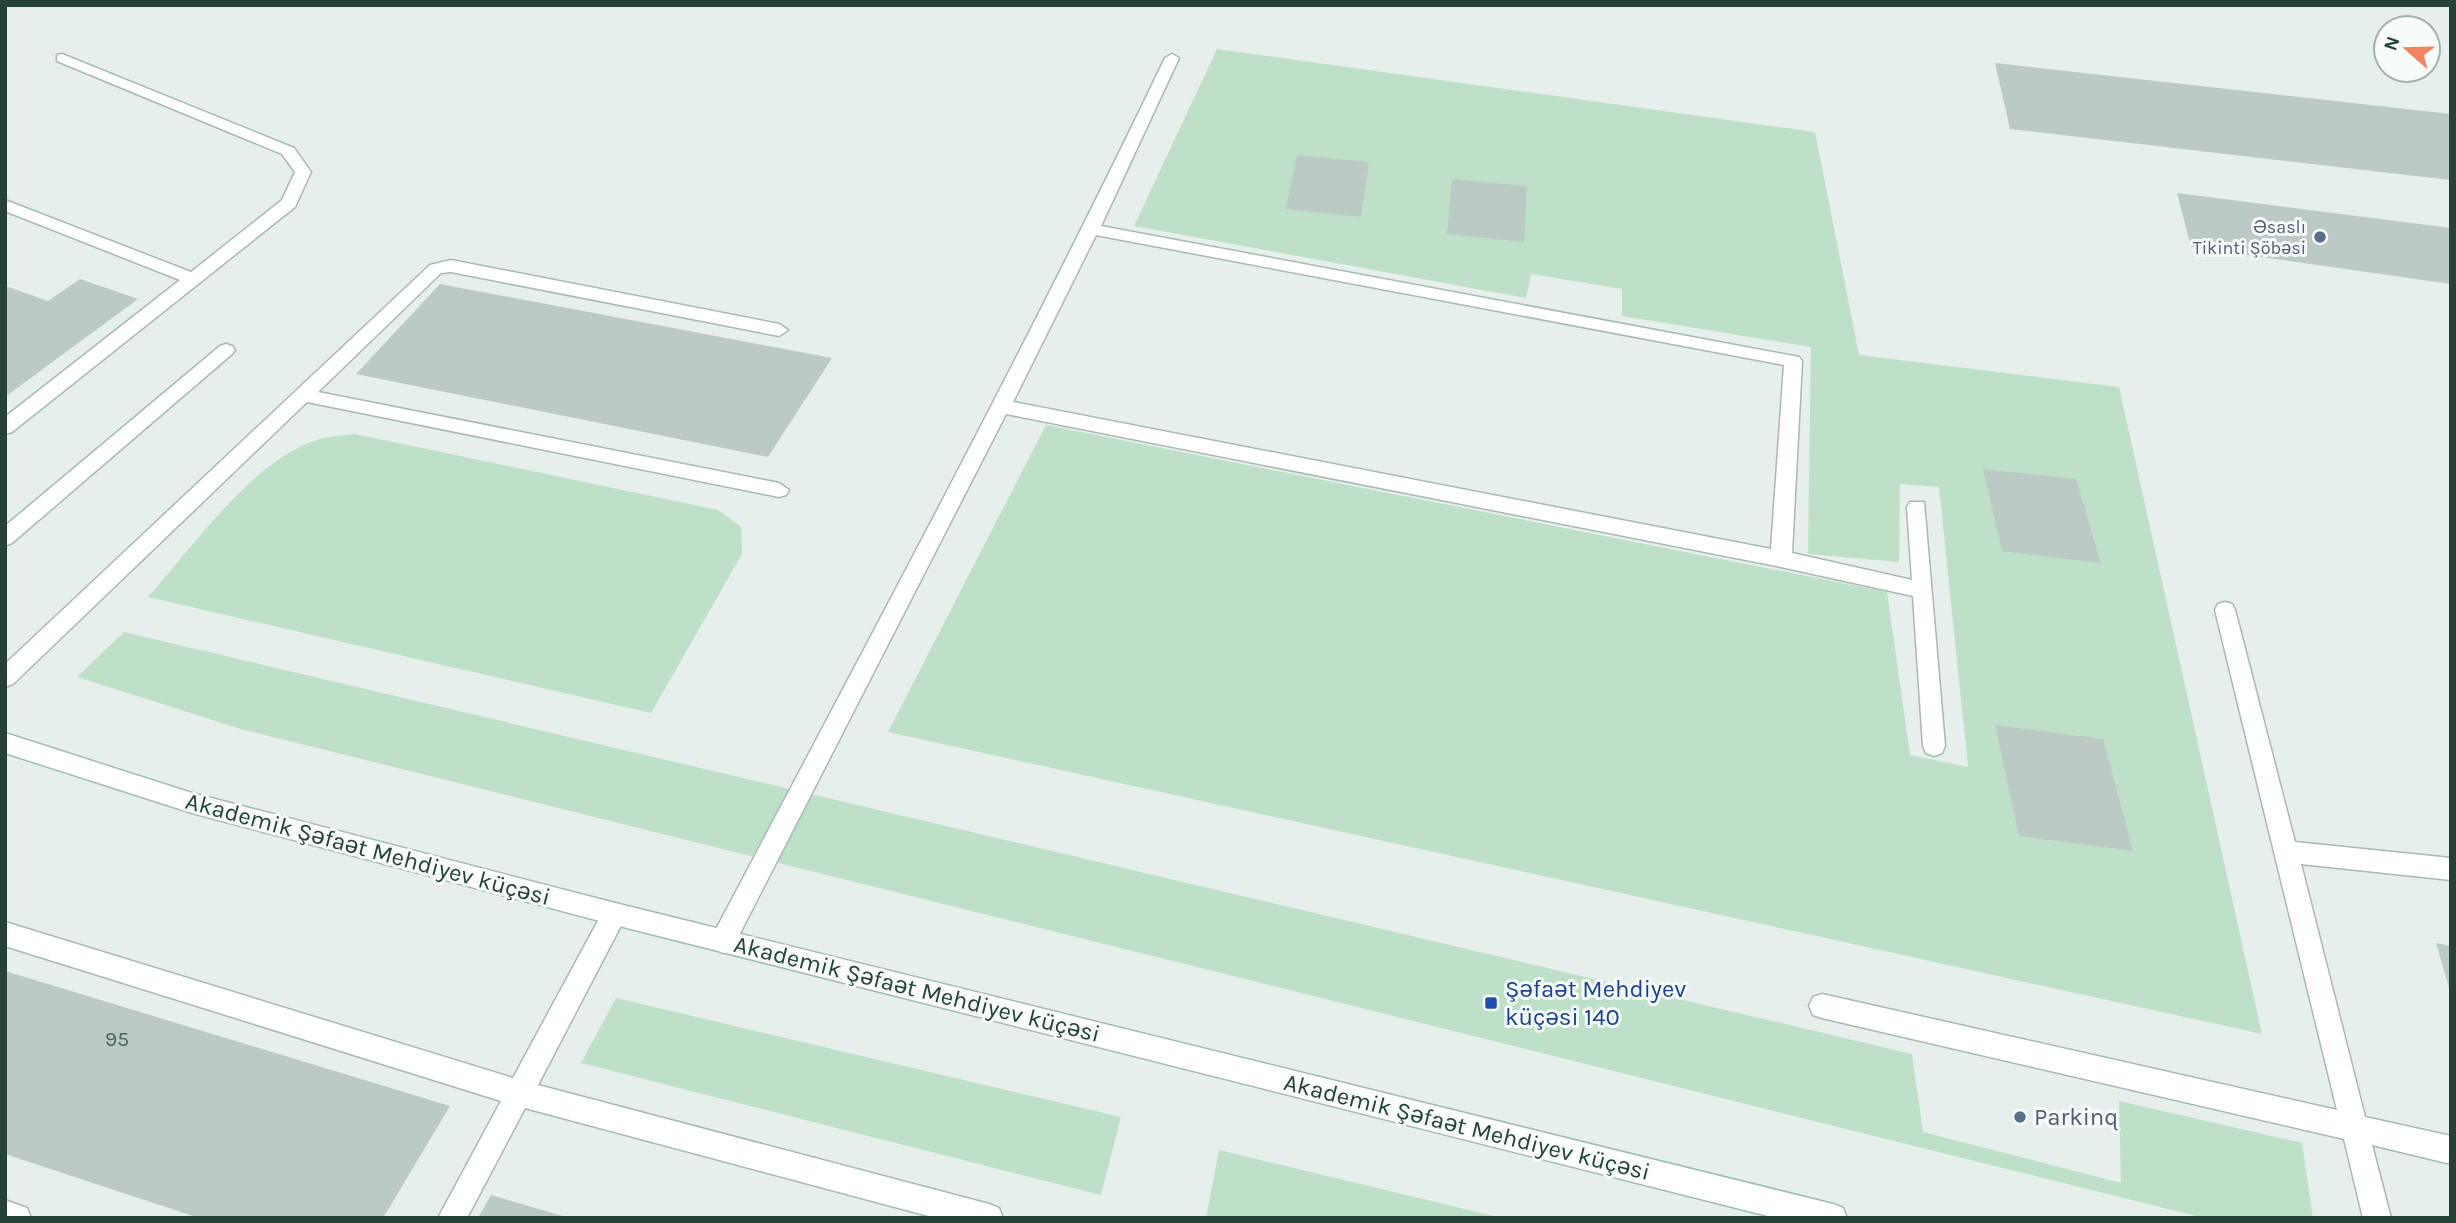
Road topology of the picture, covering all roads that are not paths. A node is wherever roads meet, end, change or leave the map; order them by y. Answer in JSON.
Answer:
{"nodes":[{"id":1,"x":62,"y":58,"type":"dead end"},
{"id":2,"x":1172,"y":58,"type":"dead end"},
{"id":3,"x":5,"y":205,"type":"edge"},
{"id":4,"x":1091,"y":229,"type":"junction"},
{"id":5,"x":191,"y":278,"type":"junction"},
{"id":6,"x":779,"y":330,"type":"dead end"},
{"id":7,"x":226,"y":350,"type":"dead end"},
{"id":8,"x":302,"y":395,"type":"junction"},
{"id":9,"x":1001,"y":406,"type":"junction"},
{"id":10,"x":5,"y":427,"type":"edge"},
{"id":11,"x":779,"y":491,"type":"dead end"},
{"id":12,"x":1917,"y":507,"type":"dead end"},
{"id":13,"x":5,"y":538,"type":"edge"},
{"id":14,"x":1781,"y":559,"type":"junction"},
{"id":15,"x":1922,"y":590,"type":"junction"},
{"id":16,"x":2225,"y":610,"type":"dead end"},
{"id":17,"x":5,"y":678,"type":"edge"},
{"id":18,"x":5,"y":743,"type":"edge"},
{"id":19,"x":1934,"y":746,"type":"dead end"},
{"id":20,"x":2285,"y":852,"type":"junction"},
{"id":21,"x":2451,"y":869,"type":"edge"},
{"id":22,"x":615,"y":914,"type":"junction"},
{"id":23,"x":5,"y":934,"type":"edge"},
{"id":24,"x":723,"y":941,"type":"junction"},
{"id":25,"x":1822,"y":1006,"type":"dead end"},
{"id":26,"x":519,"y":1093,"type":"junction"},
{"id":27,"x":2355,"y":1130,"type":"junction"},
{"id":28,"x":2451,"y":1150,"type":"edge"},
{"id":29,"x":5,"y":1213,"type":"edge"},
{"id":30,"x":17,"y":1218,"type":"edge"},
{"id":31,"x":452,"y":1218,"type":"edge"},
{"id":32,"x":989,"y":1218,"type":"edge"},
{"id":33,"x":1833,"y":1218,"type":"edge"},
{"id":34,"x":2377,"y":1218,"type":"edge"}],
"edges":[{"from":1,"to":5,"type":"main road"},
{"from":2,"to":4,"type":"main road"},
{"from":3,"to":5,"type":"main road"},
{"from":4,"to":9,"type":"main road"},
{"from":4,"to":14,"type":"main road"},
{"from":5,"to":10,"type":"main road"},
{"from":6,"to":8,"type":"main road"},
{"from":7,"to":13,"type":"main road"},
{"from":8,"to":11,"type":"main road"},
{"from":8,"to":17,"type":"main road"},
{"from":9,"to":14,"type":"main road"},
{"from":9,"to":24,"type":"main road"},
{"from":12,"to":15,"type":"main road"},
{"from":14,"to":15,"type":"main road"},
{"from":15,"to":19,"type":"main road"},
{"from":16,"to":20,"type":"main road"},
{"from":18,"to":22,"type":"main road","name":"Akademik Şəfaət Mehdiyev küçəsi"},
{"from":20,"to":21,"type":"main road"},
{"from":20,"to":27,"type":"main road"},
{"from":22,"to":24,"type":"main road","name":"Akademik Şəfaət Mehdiyev küçəsi"},
{"from":22,"to":26,"type":"main road"},
{"from":23,"to":26,"type":"main road"},
{"from":24,"to":33,"type":"main road","name":"Akademik Şəfaət Mehdiyev küçəsi"},
{"from":25,"to":27,"type":"main road"},
{"from":26,"to":31,"type":"main road"},
{"from":26,"to":32,"type":"main road"},
{"from":27,"to":28,"type":"main road"},
{"from":27,"to":34,"type":"main road"},
{"from":29,"to":30,"type":"main road"}]}
